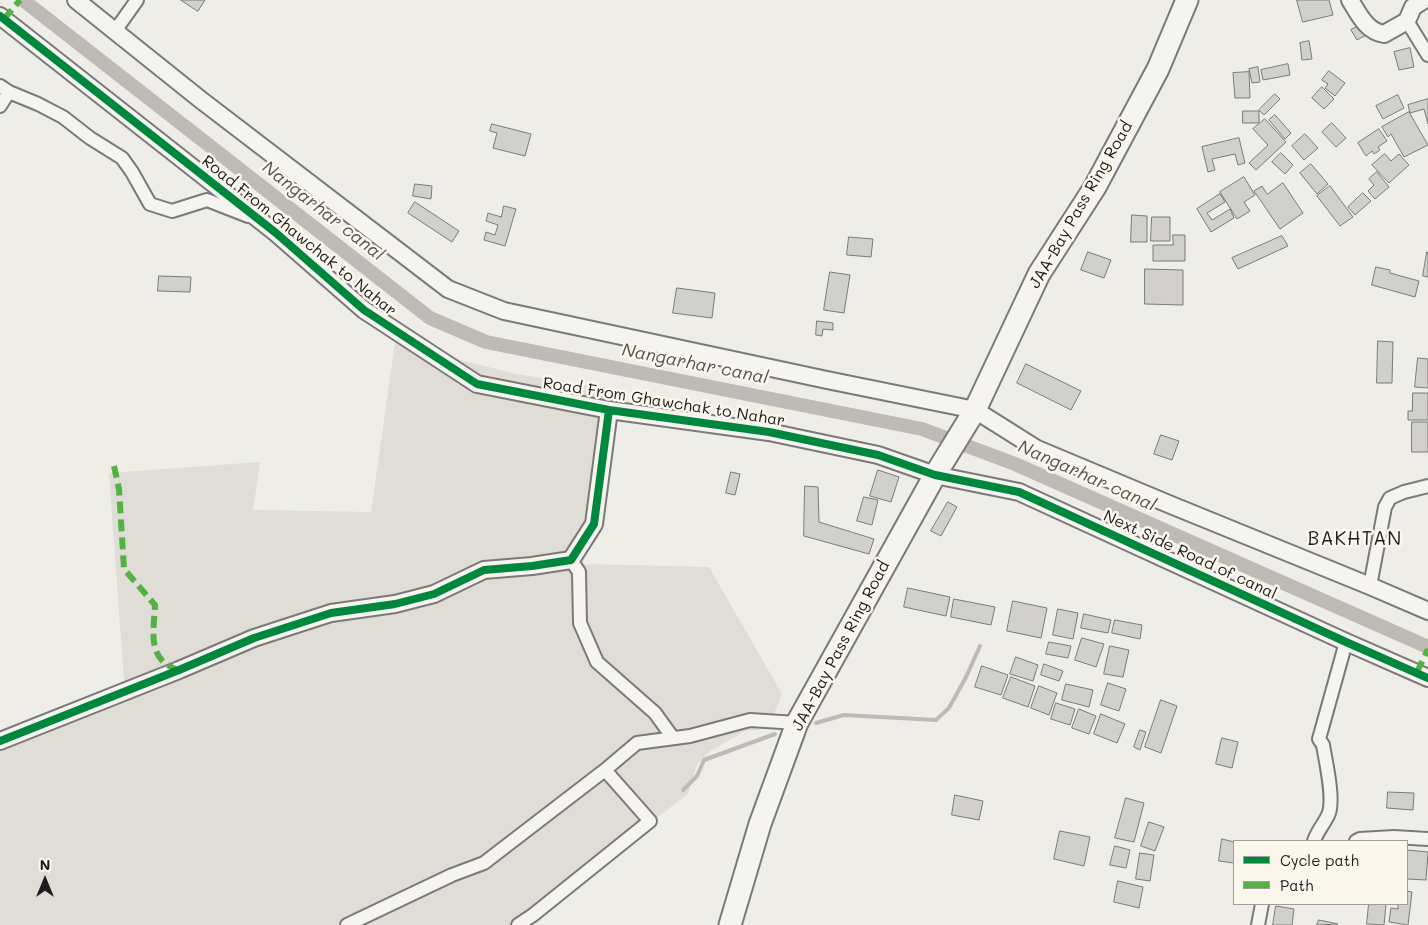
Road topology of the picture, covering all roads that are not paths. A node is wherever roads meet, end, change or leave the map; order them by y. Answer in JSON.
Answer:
{"nodes":[{"id":1,"x":76,"y":0,"type":"edge"},
{"id":2,"x":137,"y":0,"type":"edge"},
{"id":3,"x":1187,"y":0,"type":"edge"},
{"id":4,"x":1350,"y":0,"type":"edge"},
{"id":5,"x":1424,"y":0,"type":"edge"},
{"id":6,"x":0,"y":16,"type":"edge"},
{"id":7,"x":1407,"y":21,"type":"junction"},
{"id":8,"x":115,"y":31,"type":"junction"},
{"id":9,"x":1428,"y":55,"type":"edge"},
{"id":10,"x":5,"y":89,"type":"edge"},
{"id":11,"x":0,"y":106,"type":"edge"},
{"id":12,"x":259,"y":220,"type":"junction"},
{"id":13,"x":609,"y":410,"type":"junction"},
{"id":14,"x":975,"y":410,"type":"junction"},
{"id":15,"x":940,"y":468,"type":"junction"},
{"id":16,"x":1428,"y":486,"type":"edge"},
{"id":17,"x":571,"y":560,"type":"junction"},
{"id":18,"x":1370,"y":586,"type":"junction"},
{"id":19,"x":1428,"y":611,"type":"edge"},
{"id":20,"x":1346,"y":642,"type":"junction"},
{"id":21,"x":1428,"y":678,"type":"edge"},
{"id":22,"x":797,"y":723,"type":"junction"},
{"id":23,"x":673,"y":738,"type":"junction"},
{"id":24,"x":0,"y":741,"type":"edge"},
{"id":25,"x":605,"y":770,"type":"junction"},
{"id":26,"x":1428,"y":839,"type":"edge"},
{"id":27,"x":1314,"y":840,"type":"edge"},
{"id":28,"x":1358,"y":840,"type":"edge"},
{"id":29,"x":1262,"y":905,"type":"edge"},
{"id":30,"x":348,"y":925,"type":"edge"},
{"id":31,"x":518,"y":925,"type":"edge"},
{"id":32,"x":730,"y":925,"type":"edge"},
{"id":33,"x":1258,"y":925,"type":"edge"}],
"edges":[{"from":1,"to":8,"type":"street"},
{"from":2,"to":8,"type":"street"},
{"from":3,"to":14,"type":"highway","name":"JAA-Bay Pass Ring Road"},
{"from":4,"to":7,"type":"street"},
{"from":5,"to":7,"type":"street"},
{"from":6,"to":12,"type":"street","name":"Road From Ghawchak to Nahar"},
{"from":7,"to":9,"type":"street"},
{"from":8,"to":14,"type":"street"},
{"from":10,"to":11,"type":"street"},
{"from":10,"to":12,"type":"street"},
{"from":12,"to":13,"type":"street","name":"Road From Ghawchak to Nahar"},
{"from":13,"to":15,"type":"street","name":"Road From Ghawchak to Nahar"},
{"from":13,"to":17,"type":"street"},
{"from":14,"to":15,"type":"highway","name":"JAA-Bay Pass Ring Road"},
{"from":14,"to":18,"type":"street"},
{"from":15,"to":20,"type":"street","name":"Next Side Road of canal"},
{"from":15,"to":22,"type":"highway","name":"JAA-Bay Pass Ring Road"},
{"from":16,"to":18,"type":"street"},
{"from":17,"to":23,"type":"street"},
{"from":17,"to":24,"type":"street"},
{"from":18,"to":19,"type":"street"},
{"from":20,"to":21,"type":"street","name":"Next Side Road of canal"},
{"from":20,"to":27,"type":"street"},
{"from":22,"to":23,"type":"street"},
{"from":22,"to":32,"type":"highway","name":"JAA-Bay Pass Ring Road"},
{"from":23,"to":25,"type":"street"},
{"from":25,"to":30,"type":"street"},
{"from":25,"to":31,"type":"street"},
{"from":26,"to":28,"type":"street"},
{"from":29,"to":33,"type":"street"}]}
